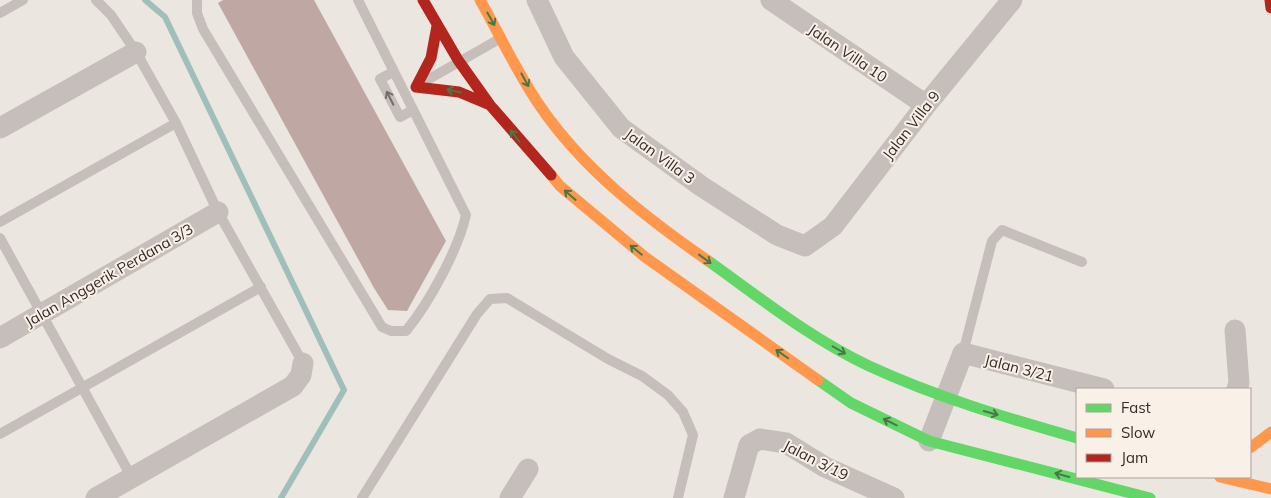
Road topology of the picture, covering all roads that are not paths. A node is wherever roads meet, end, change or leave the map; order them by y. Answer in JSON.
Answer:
{"nodes":[{"id":1,"x":23,"y":0,"type":"edge"},
{"id":2,"x":96,"y":0,"type":"edge"},
{"id":3,"x":197,"y":0,"type":"edge"},
{"id":4,"x":358,"y":0,"type":"edge"},
{"id":5,"x":423,"y":0,"type":"edge"},
{"id":6,"x":480,"y":0,"type":"edge"},
{"id":7,"x":538,"y":0,"type":"edge"},
{"id":8,"x":771,"y":0,"type":"edge"},
{"id":9,"x":1012,"y":0,"type":"edge"},
{"id":10,"x":1270,"y":0,"type":"edge"},
{"id":11,"x":1271,"y":8,"type":"edge"},
{"id":12,"x":0,"y":14,"type":"edge"},
{"id":13,"x":437,"y":26,"type":"junction"},
{"id":14,"x":501,"y":38,"type":"junction"},
{"id":15,"x":136,"y":52,"type":"junction"},
{"id":16,"x":458,"y":60,"type":"junction"},
{"id":17,"x":393,"y":72,"type":"junction"},
{"id":18,"x":416,"y":87,"type":"junction"},
{"id":19,"x":404,"y":93,"type":"junction"},
{"id":20,"x":490,"y":105,"type":"junction"},
{"id":21,"x":926,"y":105,"type":"junction"},
{"id":22,"x":412,"y":110,"type":"junction"},
{"id":23,"x":176,"y":123,"type":"junction"},
{"id":24,"x":0,"y":128,"type":"edge"},
{"id":25,"x":218,"y":212,"type":"junction"},
{"id":26,"x":0,"y":222,"type":"edge"},
{"id":27,"x":0,"y":238,"type":"edge"},
{"id":28,"x":805,"y":246,"type":"joint"},
{"id":29,"x":1082,"y":262,"type":"dead end"},
{"id":30,"x":261,"y":287,"type":"junction"},
{"id":31,"x":42,"y":313,"type":"junction"},
{"id":32,"x":1235,"y":330,"type":"dead end"},
{"id":33,"x":0,"y":338,"type":"edge"},
{"id":34,"x":963,"y":353,"type":"junction"},
{"id":35,"x":303,"y":363,"type":"joint"},
{"id":36,"x":82,"y":388,"type":"junction"},
{"id":37,"x":1100,"y":388,"type":"edge"},
{"id":38,"x":1237,"y":388,"type":"edge"},
{"id":39,"x":946,"y":397,"type":"junction"},
{"id":40,"x":1271,"y":432,"type":"edge"},
{"id":41,"x":0,"y":434,"type":"edge"},
{"id":42,"x":1076,"y":438,"type":"edge"},
{"id":43,"x":929,"y":441,"type":"junction"},
{"id":44,"x":1251,"y":447,"type":"edge"},
{"id":45,"x":528,"y":469,"type":"dead end"},
{"id":46,"x":132,"y":478,"type":"junction"},
{"id":47,"x":1225,"y":478,"type":"edge"},
{"id":48,"x":1271,"y":488,"type":"edge"},
{"id":49,"x":1108,"y":493,"type":"edge"},
{"id":50,"x":96,"y":498,"type":"edge"},
{"id":51,"x":362,"y":498,"type":"edge"},
{"id":52,"x":510,"y":498,"type":"edge"},
{"id":53,"x":678,"y":498,"type":"edge"},
{"id":54,"x":734,"y":498,"type":"edge"},
{"id":55,"x":894,"y":498,"type":"edge"},
{"id":56,"x":1150,"y":498,"type":"edge"}],
"edges":[{"from":1,"to":12,"type":"lane"},
{"from":2,"to":15,"type":"lane"},
{"from":3,"to":22,"type":"lane"},
{"from":4,"to":17,"type":"lane"},
{"from":5,"to":13,"type":"street"},
{"from":6,"to":14,"type":"street","one_way":true},
{"from":7,"to":28,"type":"street","name":"Jalan Villa 3"},
{"from":8,"to":21,"type":"street","name":"Jalan Villa 10"},
{"from":9,"to":21,"type":"street","name":"Jalan Villa 9"},
{"from":10,"to":11,"type":"street"},
{"from":13,"to":16,"type":"street"},
{"from":13,"to":18,"type":"street"},
{"from":14,"to":16,"type":"lane"},
{"from":14,"to":39,"type":"street","one_way":true},
{"from":15,"to":23,"type":"lane"},
{"from":15,"to":24,"type":"street"},
{"from":16,"to":18,"type":"lane"},
{"from":16,"to":20,"type":"street"},
{"from":17,"to":19,"type":"lane"},
{"from":22,"to":17,"type":"lane","one_way":true},
{"from":18,"to":19,"type":"lane"},
{"from":20,"to":18,"type":"street","one_way":true},
{"from":19,"to":22,"type":"lane"},
{"from":43,"to":20,"type":"street","one_way":true},
{"from":21,"to":28,"type":"street","name":"Jalan Villa 9"},
{"from":23,"to":25,"type":"lane"},
{"from":23,"to":26,"type":"lane"},
{"from":25,"to":30,"type":"lane"},
{"from":25,"to":31,"type":"street","name":"Jalan Anggerik Perdana 3/3"},
{"from":27,"to":31,"type":"lane"},
{"from":29,"to":34,"type":"lane"},
{"from":30,"to":35,"type":"lane"},
{"from":30,"to":36,"type":"lane"},
{"from":31,"to":33,"type":"street","name":"Jalan Anggerik Perdana 3/3"},
{"from":31,"to":36,"type":"lane"},
{"from":32,"to":38,"type":"street"},
{"from":34,"to":37,"type":"street","name":"Jalan 3/21"},
{"from":34,"to":39,"type":"street"},
{"from":35,"to":46,"type":"street"},
{"from":36,"to":41,"type":"lane"},
{"from":36,"to":46,"type":"lane"},
{"from":39,"to":42,"type":"street","one_way":true},
{"from":39,"to":43,"type":"street"},
{"from":40,"to":44,"type":"street"},
{"from":49,"to":43,"type":"street","one_way":true},
{"from":45,"to":52,"type":"street"},
{"from":46,"to":50,"type":"street"},
{"from":47,"to":48,"type":"street"},
{"from":49,"to":56,"type":"street"},
{"from":51,"to":53,"type":"lane"},
{"from":54,"to":55,"type":"street","name":"Jalan 3/19"}]}
